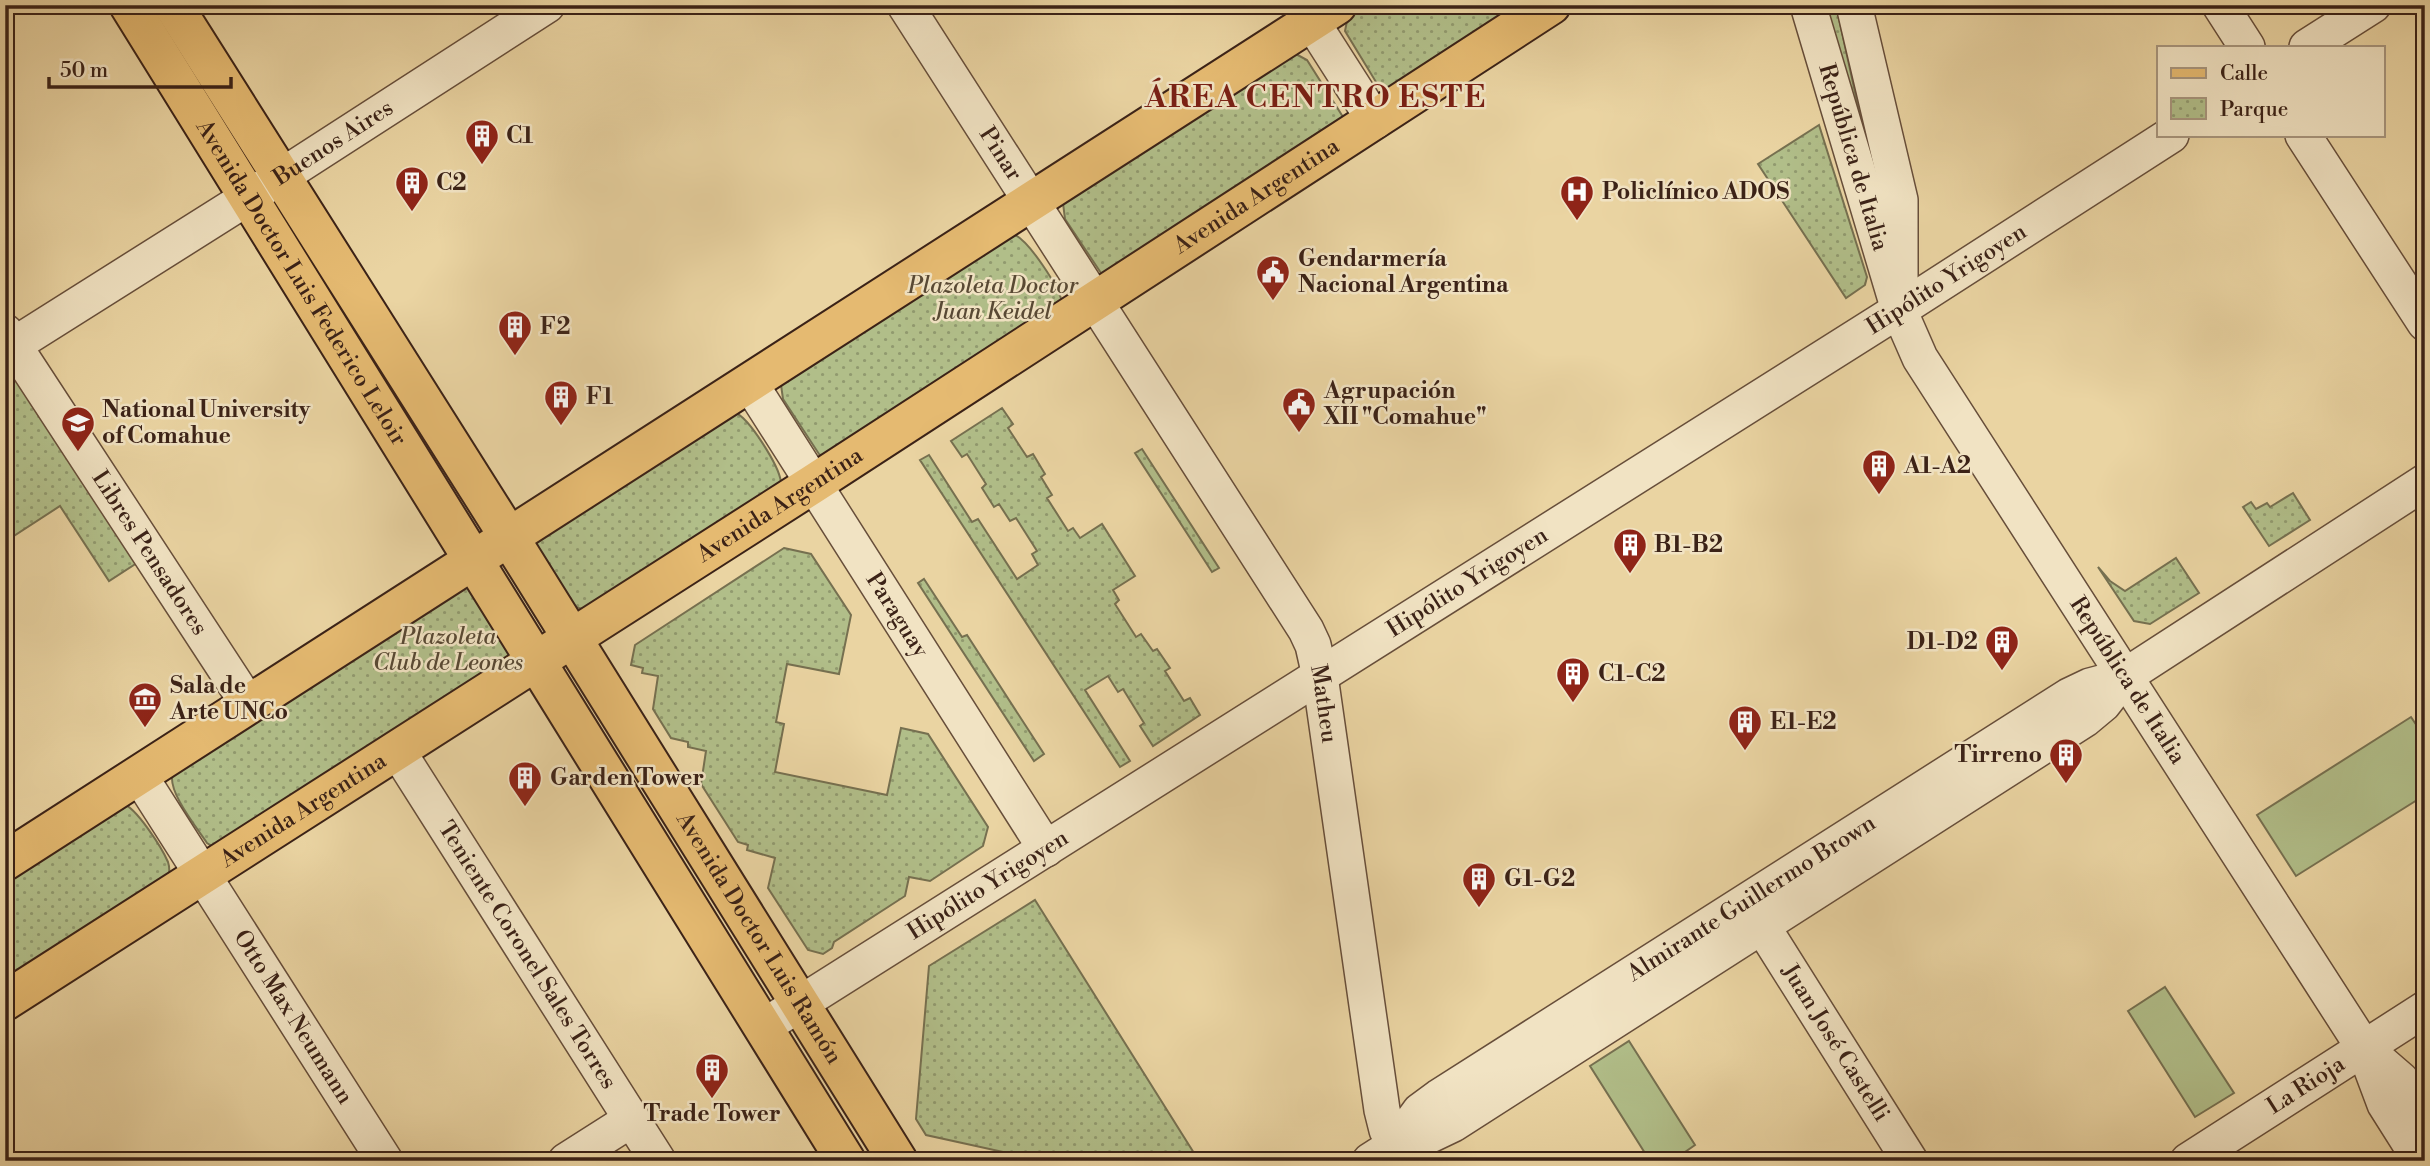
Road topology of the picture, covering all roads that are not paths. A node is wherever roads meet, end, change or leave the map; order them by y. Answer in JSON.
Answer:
{"nodes":[{"id":1,"x":129,"y":5,"type":"edge"},
{"id":2,"x":173,"y":5,"type":"edge"},
{"id":3,"x":905,"y":5,"type":"edge"},
{"id":4,"x":1552,"y":5,"type":"edge"},
{"id":5,"x":1808,"y":5,"type":"edge"},
{"id":6,"x":1854,"y":5,"type":"edge"},
{"id":7,"x":2220,"y":5,"type":"edge"},
{"id":8,"x":2373,"y":5,"type":"edge"},
{"id":9,"x":527,"y":10,"type":"edge"},
{"id":10,"x":1317,"y":11,"type":"edge"},
{"id":11,"x":2246,"y":46,"type":"edge"},
{"id":12,"x":2309,"y":46,"type":"edge"},
{"id":13,"x":1375,"y":121,"type":"junction"},
{"id":14,"x":2169,"y":136,"type":"edge"},
{"id":15,"x":2304,"y":136,"type":"edge"},
{"id":16,"x":282,"y":176,"type":"junction"},
{"id":17,"x":248,"y":198,"type":"junction"},
{"id":18,"x":1030,"y":201,"type":"junction"},
{"id":19,"x":1094,"y":303,"type":"junction"},
{"id":20,"x":1899,"y":310,"type":"junction"},
{"id":21,"x":2425,"y":323,"type":"edge"},
{"id":22,"x":9,"y":338,"type":"edge"},
{"id":23,"x":749,"y":382,"type":"junction"},
{"id":24,"x":2425,"y":482,"type":"edge"},
{"id":25,"x":813,"y":484,"type":"junction"},
{"id":26,"x":509,"y":537,"type":"junction"},
{"id":27,"x":474,"y":560,"type":"junction"},
{"id":28,"x":572,"y":638,"type":"junction"},
{"id":29,"x":537,"y":660,"type":"junction"},
{"id":30,"x":1320,"y":676,"type":"junction"},
{"id":31,"x":2124,"y":677,"type":"junction"},
{"id":32,"x":249,"y":705,"type":"junction"},
{"id":33,"x":397,"y":750,"type":"junction"},
{"id":34,"x":139,"y":775,"type":"junction"},
{"id":35,"x":1046,"y":849,"type":"junction"},
{"id":36,"x":5,"y":861,"type":"edge"},
{"id":37,"x":202,"y":875,"type":"junction"},
{"id":38,"x":1762,"y":926,"type":"junction"},
{"id":39,"x":5,"y":1001,"type":"edge"},
{"id":40,"x":800,"y":1004,"type":"junction"},
{"id":41,"x":2425,"y":1009,"type":"edge"},
{"id":42,"x":763,"y":1027,"type":"junction"},
{"id":43,"x":2364,"y":1048,"type":"junction"},
{"id":44,"x":2425,"y":1117,"type":"edge"},
{"id":45,"x":632,"y":1119,"type":"junction"},
{"id":46,"x":1390,"y":1156,"type":"edge"},
{"id":47,"x":385,"y":1161,"type":"edge"},
{"id":48,"x":566,"y":1161,"type":"edge"},
{"id":49,"x":658,"y":1161,"type":"edge"},
{"id":50,"x":846,"y":1161,"type":"edge"},
{"id":51,"x":898,"y":1161,"type":"edge"},
{"id":52,"x":1910,"y":1161,"type":"edge"},
{"id":53,"x":2188,"y":1161,"type":"edge"},
{"id":54,"x":2421,"y":1161,"type":"edge"}],
"edges":[{"from":1,"to":17,"type":"main road","name":"Avenida Doctor Luis Federico Leloir"},
{"from":2,"to":16,"type":"main road","name":"Avenida Doctor Luis Federico Leloir"},
{"from":3,"to":18,"type":"street","name":"Pinar"},
{"from":4,"to":13,"type":"main road","name":"Avenida Argentina"},
{"from":5,"to":20,"type":"street","name":"República de Italia"},
{"from":6,"to":20,"type":"street","name":"República de Italia"},
{"from":7,"to":11,"type":"street"},
{"from":8,"to":12,"type":"street"},
{"from":9,"to":16,"type":"street","name":"Buenos Aires"},
{"from":10,"to":13,"type":"street"},
{"from":10,"to":18,"type":"main road"},
{"from":13,"to":19,"type":"main road","name":"Avenida Argentina"},
{"from":14,"to":20,"type":"street","name":"Hipólito Yrigoyen"},
{"from":15,"to":21,"type":"street"},
{"from":16,"to":17,"type":"street","name":"Buenos Aires"},
{"from":16,"to":26,"type":"main road","name":"Avenida Doctor Luis Federico Leloir"},
{"from":17,"to":22,"type":"street","name":"Buenos Aires"},
{"from":17,"to":27,"type":"main road","name":"Avenida Doctor Luis Federico Leloir"},
{"from":18,"to":19,"type":"street","name":"Pinar"},
{"from":18,"to":23,"type":"main road"},
{"from":19,"to":25,"type":"main road","name":"Avenida Argentina"},
{"from":19,"to":30,"type":"street","name":"Matheu"},
{"from":20,"to":30,"type":"street","name":"Hipólito Yrigoyen"},
{"from":20,"to":31,"type":"street","name":"República de Italia"},
{"from":22,"to":32,"type":"street","name":"Libres Pensadores"},
{"from":23,"to":25,"type":"street","name":"Paraguay"},
{"from":23,"to":26,"type":"main road"},
{"from":24,"to":31,"type":"street","name":"Almirante Guillermo Brown"},
{"from":25,"to":28,"type":"main road","name":"Avenida Argentina"},
{"from":25,"to":35,"type":"street","name":"Paraguay"},
{"from":26,"to":27,"type":"main road"},
{"from":26,"to":28,"type":"main road","name":"Avenida Doctor Luis Ramón"},
{"from":27,"to":29,"type":"main road","name":"Avenida Doctor Luis Ramón"},
{"from":27,"to":32,"type":"main road"},
{"from":28,"to":29,"type":"main road","name":"Avenida Argentina"},
{"from":28,"to":40,"type":"main road","name":"Avenida Doctor Luis Ramón"},
{"from":29,"to":33,"type":"main road","name":"Avenida Argentina"},
{"from":29,"to":42,"type":"main road","name":"Avenida Doctor Luis Ramón"},
{"from":30,"to":35,"type":"street","name":"Hipólito Yrigoyen"},
{"from":30,"to":46,"type":"street","name":"Matheu"},
{"from":31,"to":38,"type":"street","name":"Almirante Guillermo Brown"},
{"from":31,"to":43,"type":"street","name":"República de Italia"},
{"from":31,"to":46,"type":"street","name":"Almirante Guillermo Brown"},
{"from":32,"to":34,"type":"main road"},
{"from":33,"to":37,"type":"main road","name":"Avenida Argentina"},
{"from":33,"to":45,"type":"street","name":"Teniente Coronel Sales Torres"},
{"from":34,"to":36,"type":"main road"},
{"from":34,"to":37,"type":"street","name":"Otto Max Neumann"},
{"from":35,"to":40,"type":"street","name":"Hipólito Yrigoyen"},
{"from":37,"to":39,"type":"main road","name":"Avenida Argentina"},
{"from":37,"to":47,"type":"street","name":"Otto Max Neumann"},
{"from":38,"to":46,"type":"street","name":"Almirante Guillermo Brown"},
{"from":38,"to":52,"type":"street","name":"Juan José Castelli"},
{"from":40,"to":42,"type":"street","name":"Hipólito Yrigoyen"},
{"from":40,"to":51,"type":"main road","name":"Avenida Doctor Luis Ramón"},
{"from":41,"to":43,"type":"street","name":"La Rioja"},
{"from":42,"to":50,"type":"main road","name":"Avenida Doctor Luis Ramón"},
{"from":43,"to":44,"type":"street","name":"República de Italia"},
{"from":43,"to":53,"type":"street","name":"La Rioja"},
{"from":43,"to":54,"type":"street","name":"República de Italia"},
{"from":45,"to":48,"type":"street"},
{"from":45,"to":49,"type":"street","name":"Teniente Coronel Sales Torres"}]}
